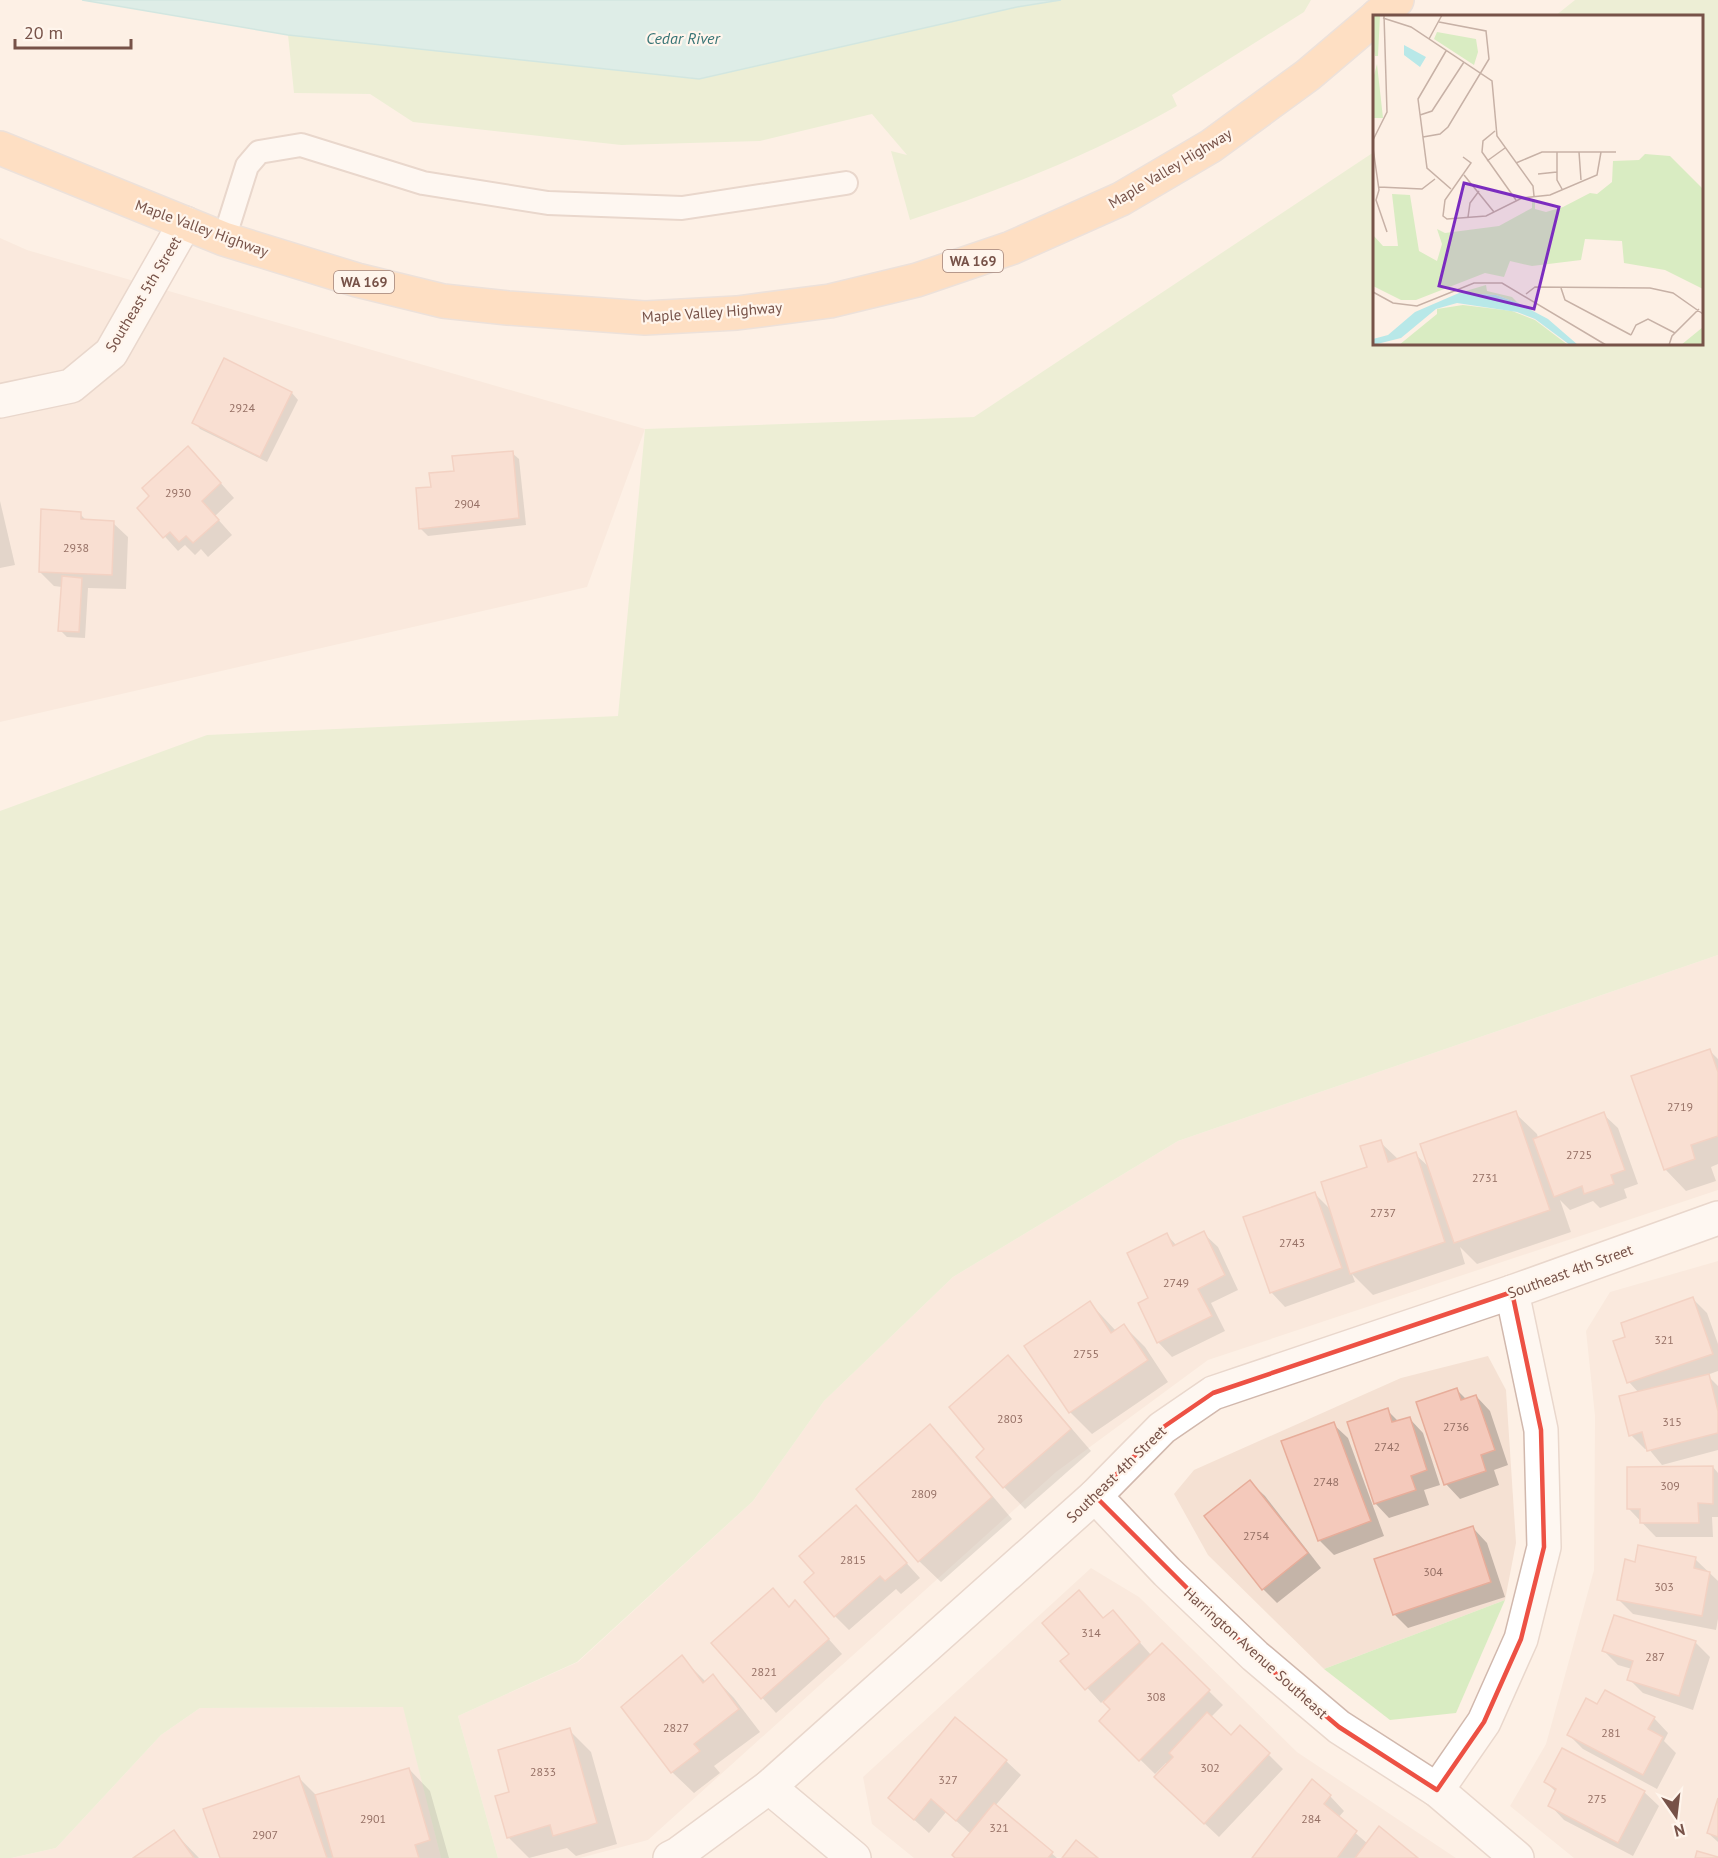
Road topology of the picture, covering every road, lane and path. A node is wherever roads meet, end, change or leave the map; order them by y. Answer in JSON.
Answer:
{"nodes":[{"id":1,"x":1397,"y":0,"type":"edge"},
{"id":2,"x":1380,"y":15,"type":"edge"},
{"id":3,"x":1373,"y":21,"type":"edge"},
{"id":4,"x":0,"y":148,"type":"edge"},
{"id":5,"x":846,"y":183,"type":"dead end"},
{"id":6,"x":185,"y":223,"type":"junction"},
{"id":7,"x":224,"y":239,"type":"junction"},
{"id":8,"x":0,"y":401,"type":"edge"},
{"id":9,"x":1718,"y":1218,"type":"edge"},
{"id":10,"x":1512,"y":1292,"type":"junction"},
{"id":11,"x":1095,"y":1496,"type":"junction"},
{"id":12,"x":769,"y":1787,"type":"junction"},
{"id":13,"x":1437,"y":1790,"type":"junction"},
{"id":14,"x":670,"y":1858,"type":"edge"},
{"id":15,"x":854,"y":1858,"type":"edge"},
{"id":16,"x":1517,"y":1858,"type":"edge"}],
"edges":[{"from":1,"to":2,"type":"main road","name":"Maple Valley Highway","number":"WA 169"},
{"from":3,"to":7,"type":"main road","name":"Maple Valley Highway","number":"WA 169"},
{"from":4,"to":6,"type":"main road","name":"Maple Valley Highway","number":"WA 169"},
{"from":5,"to":7,"type":"lane"},
{"from":6,"to":7,"type":"main road","name":"Maple Valley Highway","number":"WA 169"},
{"from":6,"to":8,"type":"street","name":"Southeast 5th Street"},
{"from":9,"to":10,"type":"street","name":"Southeast 4th Street"},
{"from":10,"to":11,"type":"street","name":"Southeast 4th Street"},
{"from":10,"to":13,"type":"street"},
{"from":11,"to":12,"type":"street","name":"Southeast 4th Street"},
{"from":11,"to":13,"type":"street","name":"Harrington Avenue Southeast"},
{"from":12,"to":14,"type":"street","name":"Southeast 4th Street"},
{"from":12,"to":15,"type":"street"},
{"from":13,"to":16,"type":"street","name":"Harrington Avenue Southeast"}]}
